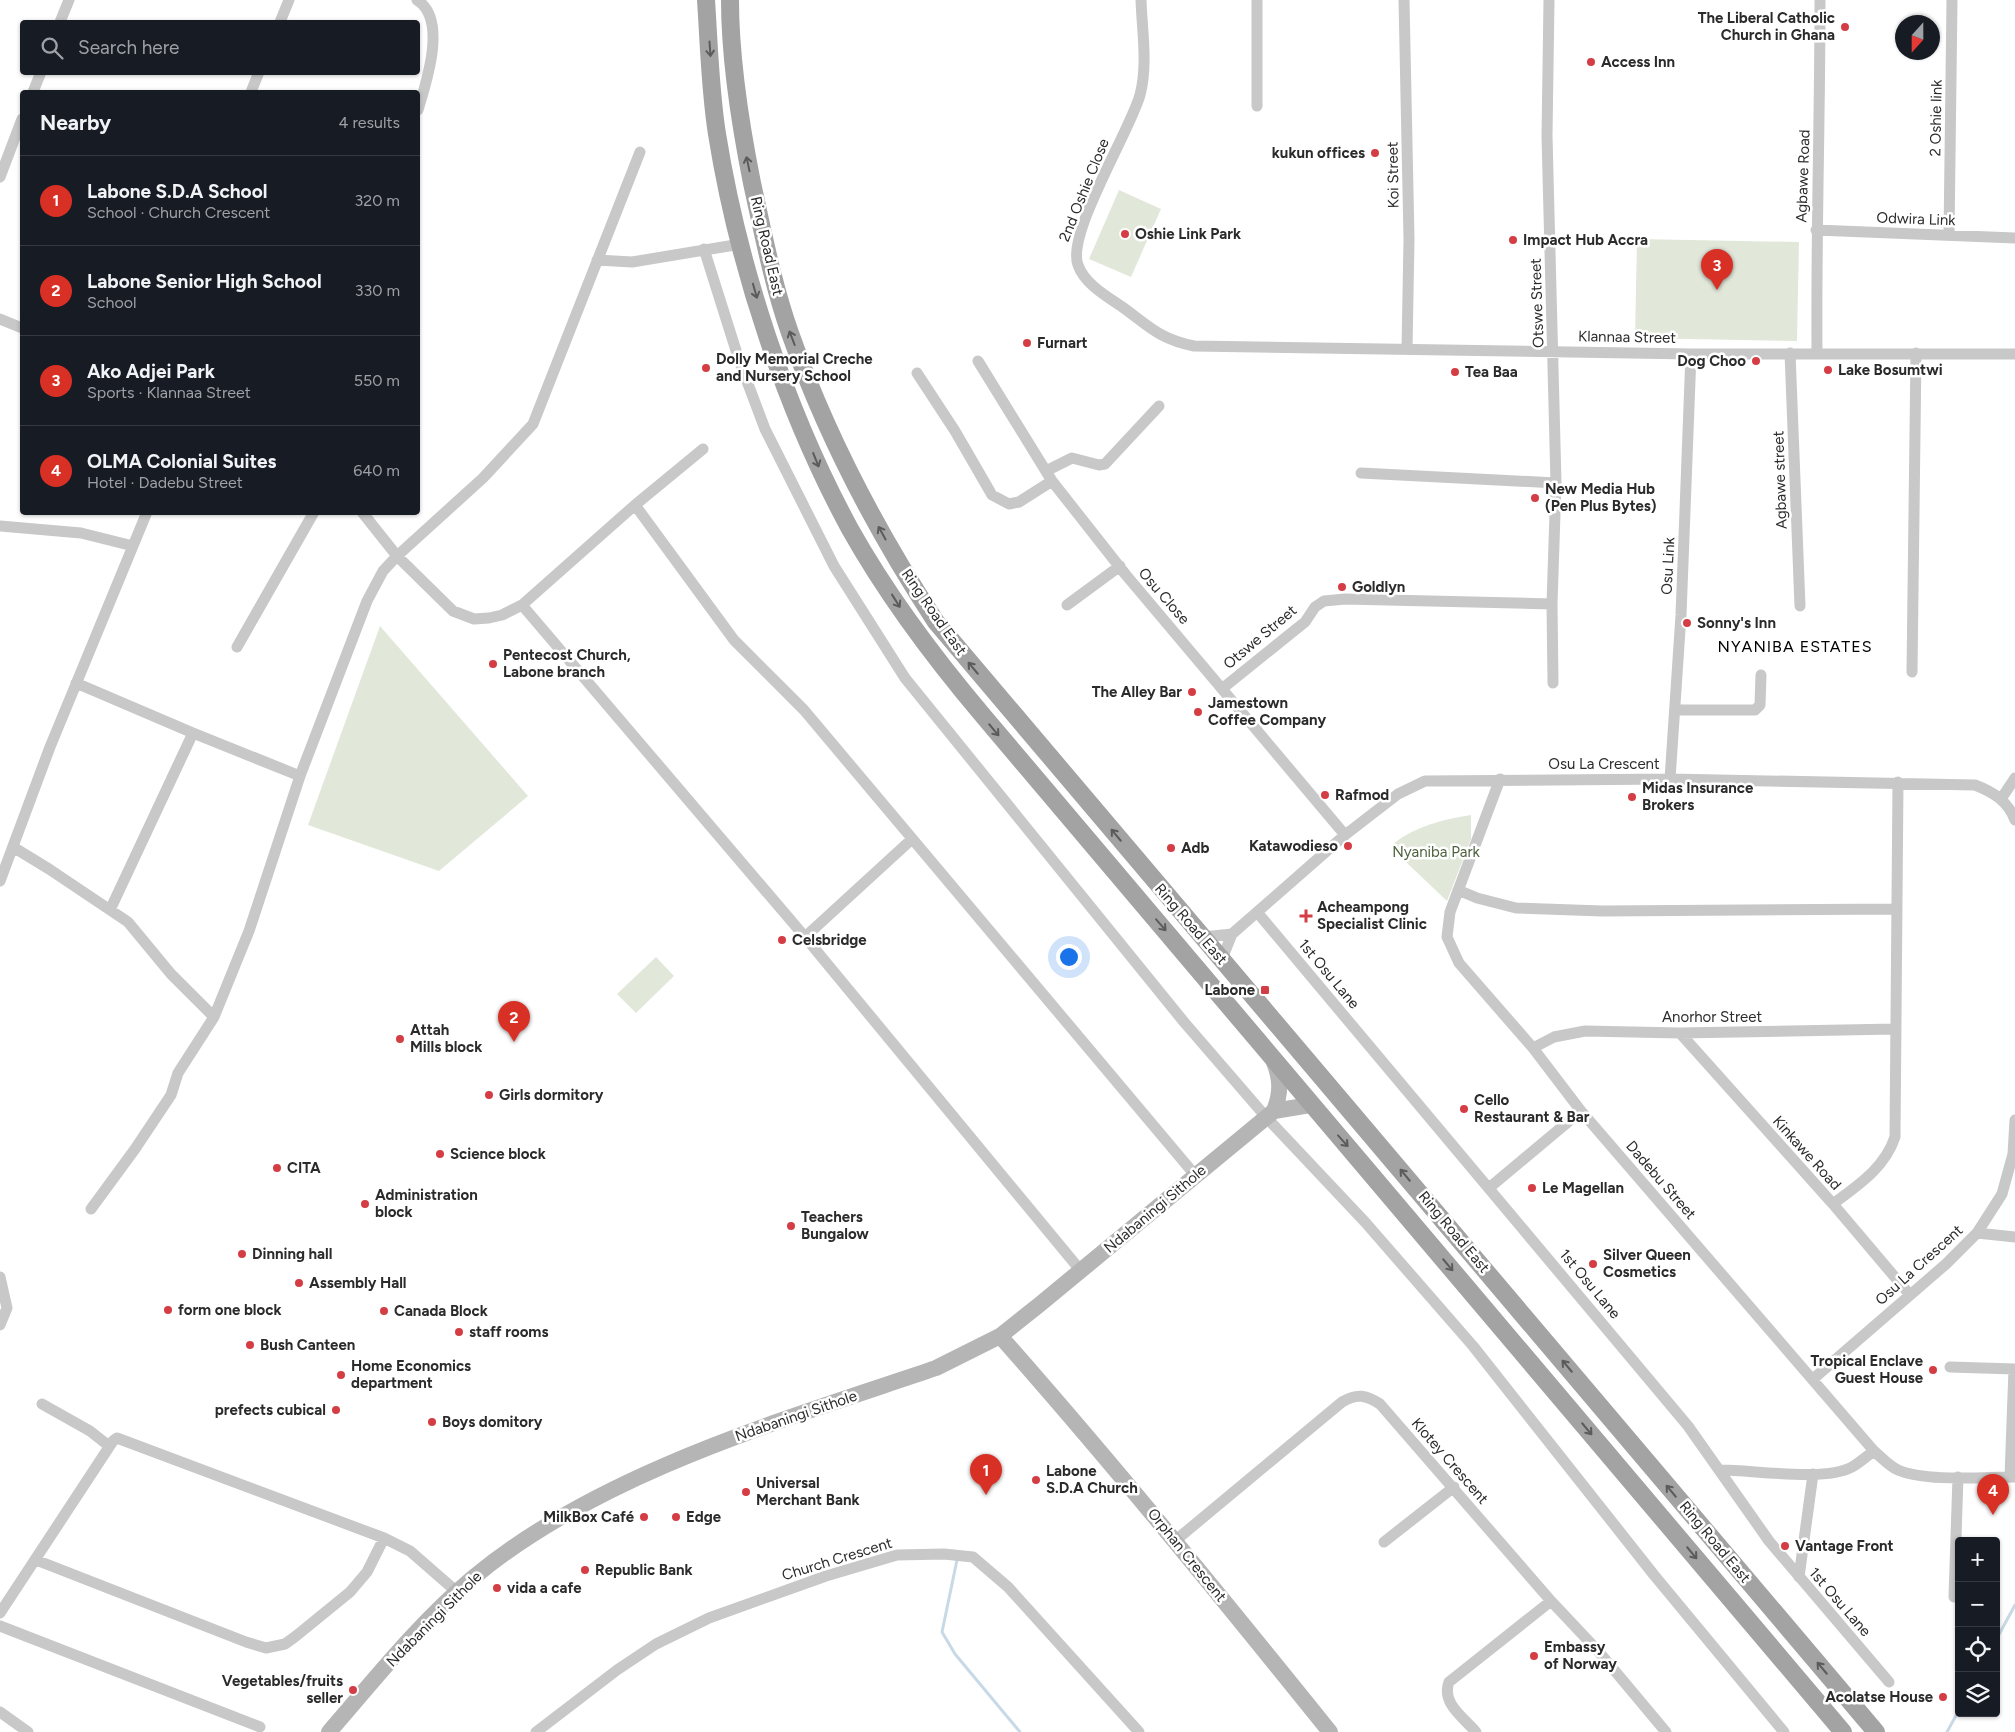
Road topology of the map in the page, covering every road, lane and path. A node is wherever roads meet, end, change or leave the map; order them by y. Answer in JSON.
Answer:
{"nodes":[{"id":1,"x":69,"y":0,"type":"edge"},
{"id":2,"x":289,"y":0,"type":"edge"},
{"id":3,"x":706,"y":0,"type":"edge"},
{"id":4,"x":730,"y":0,"type":"edge"},
{"id":5,"x":1141,"y":0,"type":"edge"},
{"id":6,"x":1257,"y":0,"type":"edge"},
{"id":7,"x":1404,"y":0,"type":"edge"},
{"id":8,"x":1549,"y":0,"type":"edge"},
{"id":9,"x":1820,"y":0,"type":"edge"},
{"id":10,"x":1952,"y":0,"type":"edge"},
{"id":11,"x":423,"y":2,"type":"edge"},
{"id":12,"x":61,"y":20,"type":"edge"},
{"id":13,"x":281,"y":20,"type":"edge"},
{"id":14,"x":39,"y":75,"type":"edge"},
{"id":15,"x":258,"y":75,"type":"edge"},
{"id":16,"x":34,"y":90,"type":"edge"},
{"id":17,"x":252,"y":90,"type":"edge"},
{"id":18,"x":420,"y":102,"type":"edge"},
{"id":19,"x":1257,"y":106,"type":"dead end"},
{"id":20,"x":20,"y":124,"type":"edge"},
{"id":21,"x":640,"y":152,"type":"dead end"},
{"id":22,"x":0,"y":177,"type":"edge"},
{"id":23,"x":1816,"y":230,"type":"junction"},
{"id":24,"x":1949,"y":236,"type":"junction"},
{"id":25,"x":2015,"y":238,"type":"edge"},
{"id":26,"x":741,"y":244,"type":"junction"},
{"id":27,"x":704,"y":249,"type":"junction"},
{"id":28,"x":597,"y":260,"type":"junction"},
{"id":29,"x":0,"y":319,"type":"edge"},
{"id":30,"x":20,"y":327,"type":"edge"},
{"id":31,"x":1239,"y":346,"type":"joint"},
{"id":32,"x":1407,"y":349,"type":"junction"},
{"id":33,"x":1553,"y":351,"type":"junction"},
{"id":34,"x":1790,"y":353,"type":"junction"},
{"id":35,"x":1817,"y":353,"type":"junction"},
{"id":36,"x":1916,"y":353,"type":"junction"},
{"id":37,"x":1691,"y":354,"type":"junction"},
{"id":38,"x":2015,"y":354,"type":"edge"},
{"id":39,"x":978,"y":361,"type":"dead end"},
{"id":40,"x":917,"y":373,"type":"dead end"},
{"id":41,"x":1159,"y":406,"type":"dead end"},
{"id":42,"x":826,"y":421,"type":"junction"},
{"id":43,"x":805,"y":432,"type":"junction"},
{"id":44,"x":703,"y":449,"type":"dead end"},
{"id":45,"x":1361,"y":473,"type":"dead end"},
{"id":46,"x":1049,"y":476,"type":"junction"},
{"id":47,"x":1556,"y":483,"type":"junction"},
{"id":48,"x":635,"y":505,"type":"junction"},
{"id":49,"x":146,"y":515,"type":"edge"},
{"id":50,"x":312,"y":515,"type":"edge"},
{"id":51,"x":364,"y":515,"type":"edge"},
{"id":52,"x":0,"y":526,"type":"edge"},
{"id":53,"x":132,"y":546,"type":"junction"},
{"id":54,"x":398,"y":556,"type":"junction"},
{"id":55,"x":1120,"y":566,"type":"junction"},
{"id":56,"x":1067,"y":604,"type":"dead end"},
{"id":57,"x":1552,"y":604,"type":"junction"},
{"id":58,"x":522,"y":605,"type":"junction"},
{"id":59,"x":1800,"y":606,"type":"dead end"},
{"id":60,"x":237,"y":647,"type":"dead end"},
{"id":61,"x":1912,"y":672,"type":"dead end"},
{"id":62,"x":1761,"y":675,"type":"dead end"},
{"id":63,"x":76,"y":683,"type":"junction"},
{"id":64,"x":1553,"y":683,"type":"dead end"},
{"id":65,"x":1223,"y":688,"type":"junction"},
{"id":66,"x":1676,"y":710,"type":"junction"},
{"id":67,"x":193,"y":734,"type":"junction"},
{"id":68,"x":300,"y":776,"type":"junction"},
{"id":69,"x":2015,"y":778,"type":"edge"},
{"id":70,"x":1500,"y":779,"type":"junction"},
{"id":71,"x":1670,"y":779,"type":"junction"},
{"id":72,"x":1898,"y":782,"type":"junction"},
{"id":73,"x":2001,"y":799,"type":"junction"},
{"id":74,"x":2015,"y":820,"type":"edge"},
{"id":75,"x":1345,"y":835,"type":"junction"},
{"id":76,"x":912,"y":839,"type":"junction"},
{"id":77,"x":13,"y":847,"type":"junction"},
{"id":78,"x":0,"y":881,"type":"edge"},
{"id":79,"x":1458,"y":890,"type":"junction"},
{"id":80,"x":1897,"y":909,"type":"junction"},
{"id":81,"x":110,"y":910,"type":"junction"},
{"id":82,"x":1257,"y":912,"type":"junction"},
{"id":83,"x":1232,"y":934,"type":"junction"},
{"id":84,"x":805,"y":936,"type":"junction"},
{"id":85,"x":1203,"y":937,"type":"junction"},
{"id":86,"x":1222,"y":959,"type":"junction"},
{"id":87,"x":214,"y":1017,"type":"junction"},
{"id":88,"x":1895,"y":1030,"type":"junction"},
{"id":89,"x":1680,"y":1033,"type":"junction"},
{"id":90,"x":1533,"y":1048,"type":"junction"},
{"id":91,"x":1274,"y":1062,"type":"junction"},
{"id":92,"x":1310,"y":1105,"type":"junction"},
{"id":93,"x":1581,"y":1111,"type":"junction"},
{"id":94,"x":1270,"y":1114,"type":"junction"},
{"id":95,"x":2015,"y":1120,"type":"edge"},
{"id":96,"x":1195,"y":1175,"type":"junction"},
{"id":97,"x":1490,"y":1188,"type":"junction"},
{"id":98,"x":1833,"y":1204,"type":"junction"},
{"id":99,"x":91,"y":1209,"type":"dead end"},
{"id":100,"x":1977,"y":1233,"type":"junction"},
{"id":101,"x":2015,"y":1237,"type":"edge"},
{"id":102,"x":1082,"y":1271,"type":"junction"},
{"id":103,"x":0,"y":1277,"type":"edge"},
{"id":104,"x":1910,"y":1295,"type":"junction"},
{"id":105,"x":0,"y":1325,"type":"edge"},
{"id":106,"x":1000,"y":1336,"type":"junction"},
{"id":107,"x":1950,"y":1367,"type":"dead end"},
{"id":108,"x":2014,"y":1369,"type":"edge"},
{"id":109,"x":1813,"y":1380,"type":"junction"},
{"id":110,"x":42,"y":1404,"type":"dead end"},
{"id":111,"x":109,"y":1446,"type":"junction"},
{"id":112,"x":1874,"y":1451,"type":"junction"},
{"id":113,"x":1721,"y":1470,"type":"junction"},
{"id":114,"x":1813,"y":1474,"type":"junction"},
{"id":115,"x":1958,"y":1477,"type":"junction"},
{"id":116,"x":2013,"y":1477,"type":"edge"},
{"id":117,"x":1454,"y":1487,"type":"junction"},
{"id":118,"x":384,"y":1538,"type":"junction"},
{"id":119,"x":1176,"y":1540,"type":"junction"},
{"id":120,"x":1384,"y":1542,"type":"dead end"},
{"id":121,"x":36,"y":1560,"type":"junction"},
{"id":122,"x":1798,"y":1577,"type":"junction"},
{"id":123,"x":457,"y":1592,"type":"junction"},
{"id":124,"x":1954,"y":1597,"type":"dead end"},
{"id":125,"x":1551,"y":1601,"type":"junction"},
{"id":126,"x":0,"y":1613,"type":"edge"},
{"id":127,"x":0,"y":1626,"type":"edge"},
{"id":128,"x":1788,"y":1628,"type":"junction"},
{"id":129,"x":1770,"y":1644,"type":"junction"},
{"id":130,"x":1890,"y":1682,"type":"dead end"},
{"id":131,"x":0,"y":1712,"type":"edge"},
{"id":132,"x":260,"y":1727,"type":"dead end"},
{"id":133,"x":28,"y":1732,"type":"edge"},
{"id":134,"x":329,"y":1732,"type":"edge"},
{"id":135,"x":536,"y":1732,"type":"edge"},
{"id":136,"x":1139,"y":1732,"type":"edge"},
{"id":137,"x":1330,"y":1732,"type":"edge"},
{"id":138,"x":1476,"y":1732,"type":"edge"},
{"id":139,"x":1666,"y":1732,"type":"edge"},
{"id":140,"x":1784,"y":1732,"type":"edge"},
{"id":141,"x":1843,"y":1732,"type":"edge"},
{"id":142,"x":1876,"y":1732,"type":"edge"}],
"edges":[{"from":1,"to":12,"type":"street"},
{"from":2,"to":13,"type":"street"},
{"from":3,"to":26,"type":"main road","name":"Ring Road East","one_way":true},
{"from":42,"to":4,"type":"main road","name":"Ring Road East","one_way":true},
{"from":5,"to":31,"type":"street","name":"2nd Oshie Close"},
{"from":6,"to":19,"type":"street"},
{"from":7,"to":32,"type":"street","name":"Koi Street"},
{"from":8,"to":33,"type":"street","name":"Otswe Street"},
{"from":9,"to":23,"type":"street","name":"Agbawe Road"},
{"from":10,"to":24,"type":"street","name":"2 Oshie link"},
{"from":11,"to":18,"type":"street"},
{"from":14,"to":16,"type":"street"},
{"from":15,"to":17,"type":"street"},
{"from":20,"to":22,"type":"street"},
{"from":21,"to":28,"type":"street"},
{"from":23,"to":24,"type":"street","name":"Odwira Link"},
{"from":23,"to":35,"type":"street","name":"Agbawe Road"},
{"from":24,"to":25,"type":"street","name":"Odwira Link"},
{"from":26,"to":27,"type":"street"},
{"from":26,"to":43,"type":"main road","name":"Ring Road East","one_way":true},
{"from":27,"to":28,"type":"street"},
{"from":27,"to":94,"type":"street"},
{"from":28,"to":54,"type":"street"},
{"from":29,"to":30,"type":"street"},
{"from":31,"to":32,"type":"street","name":"Klannaa Street"},
{"from":32,"to":33,"type":"street","name":"Klannaa Street"},
{"from":33,"to":37,"type":"street","name":"Klannaa Street"},
{"from":33,"to":47,"type":"street","name":"Otswe Street"},
{"from":34,"to":35,"type":"street","name":"Klannaa Street"},
{"from":34,"to":37,"type":"street","name":"Klannaa Street"},
{"from":34,"to":59,"type":"street","name":"Agbawe street"},
{"from":35,"to":36,"type":"street","name":"Klannaa Street"},
{"from":36,"to":38,"type":"street","name":"Klannaa Street"},
{"from":36,"to":61,"type":"street"},
{"from":37,"to":66,"type":"street","name":"Osu Link"},
{"from":39,"to":46,"type":"street","name":"Osu Close"},
{"from":40,"to":46,"type":"street"},
{"from":41,"to":46,"type":"street"},
{"from":42,"to":43,"type":"main road"},
{"from":85,"to":42,"type":"main road","name":"Ring Road East","one_way":true},
{"from":43,"to":91,"type":"main road","name":"Ring Road East","one_way":true},
{"from":44,"to":48,"type":"street"},
{"from":45,"to":47,"type":"street"},
{"from":46,"to":55,"type":"street","name":"Osu Close"},
{"from":47,"to":57,"type":"street","name":"Otswe Street"},
{"from":48,"to":58,"type":"street"},
{"from":48,"to":76,"type":"street"},
{"from":49,"to":53,"type":"street"},
{"from":50,"to":60,"type":"street"},
{"from":51,"to":54,"type":"street"},
{"from":52,"to":53,"type":"street"},
{"from":53,"to":63,"type":"street"},
{"from":54,"to":58,"type":"street"},
{"from":54,"to":68,"type":"street"},
{"from":55,"to":56,"type":"street"},
{"from":55,"to":65,"type":"street","name":"Osu Close"},
{"from":57,"to":64,"type":"street","name":"Otswe Street"},
{"from":57,"to":65,"type":"street","name":"Otswe Street"},
{"from":58,"to":84,"type":"street"},
{"from":62,"to":66,"type":"street"},
{"from":63,"to":67,"type":"street"},
{"from":63,"to":77,"type":"street"},
{"from":65,"to":75,"type":"street","name":"Osu Close"},
{"from":66,"to":71,"type":"street","name":"Osu Link"},
{"from":67,"to":68,"type":"street"},
{"from":67,"to":81,"type":"street"},
{"from":68,"to":87,"type":"street"},
{"from":69,"to":73,"type":"street"},
{"from":70,"to":71,"type":"street","name":"Osu La Crescent"},
{"from":70,"to":75,"type":"street","name":"Osu La Crescent"},
{"from":70,"to":79,"type":"street","name":"Dadebu Street"},
{"from":71,"to":72,"type":"street","name":"Osu La Crescent"},
{"from":72,"to":73,"type":"street","name":"Osu La Crescent"},
{"from":72,"to":80,"type":"street"},
{"from":73,"to":74,"type":"street","name":"Osu La Crescent"},
{"from":75,"to":82,"type":"street","name":"Osu La Crescent"},
{"from":76,"to":84,"type":"street"},
{"from":76,"to":96,"type":"street"},
{"from":77,"to":78,"type":"street"},
{"from":77,"to":81,"type":"street"},
{"from":79,"to":80,"type":"street"},
{"from":79,"to":90,"type":"street","name":"Dadebu Street"},
{"from":80,"to":88,"type":"street"},
{"from":81,"to":87,"type":"street"},
{"from":82,"to":83,"type":"street","name":"Osu La Crescent"},
{"from":82,"to":97,"type":"street","name":"1st Osu Lane"},
{"from":83,"to":85,"type":"street"},
{"from":83,"to":86,"type":"street","name":"Osu La Crescent"},
{"from":84,"to":102,"type":"street"},
{"from":85,"to":86,"type":"main road","name":"Ring Road East"},
{"from":128,"to":86,"type":"main road","name":"Ring Road East","one_way":true},
{"from":87,"to":99,"type":"street"},
{"from":88,"to":89,"type":"street","name":"Anorhor Street"},
{"from":88,"to":98,"type":"street"},
{"from":89,"to":90,"type":"street","name":"Anorhor Street"},
{"from":89,"to":98,"type":"street","name":"Kinkawe Road"},
{"from":90,"to":93,"type":"street","name":"Dadebu Street"},
{"from":91,"to":92,"type":"main road","name":"Ring Road East"},
{"from":91,"to":94,"type":"street"},
{"from":92,"to":94,"type":"street","name":"Ndabaningi Sithole"},
{"from":92,"to":129,"type":"main road","name":"Ring Road East","one_way":true},
{"from":93,"to":97,"type":"street"},
{"from":93,"to":109,"type":"street","name":"Dadebu Street"},
{"from":94,"to":96,"type":"street","name":"Ndabaningi Sithole"},
{"from":94,"to":140,"type":"street"},
{"from":95,"to":100,"type":"street","name":"Osu La Crescent"},
{"from":96,"to":102,"type":"street","name":"Ndabaningi Sithole"},
{"from":97,"to":113,"type":"street","name":"1st Osu Lane"},
{"from":98,"to":104,"type":"street","name":"Kinkawe Road"},
{"from":100,"to":101,"type":"street"},
{"from":100,"to":104,"type":"street","name":"Osu La Crescent"},
{"from":102,"to":106,"type":"street","name":"Ndabaningi Sithole"},
{"from":103,"to":105,"type":"street"},
{"from":104,"to":109,"type":"street","name":"Osu La Crescent"},
{"from":106,"to":119,"type":"street","name":"Orphan Crescent"},
{"from":106,"to":123,"type":"street","name":"Ndabaningi Sithole"},
{"from":107,"to":108,"type":"street"},
{"from":108,"to":116,"type":"street"},
{"from":109,"to":112,"type":"street","name":"Dadebu Street"},
{"from":110,"to":111,"type":"street"},
{"from":111,"to":118,"type":"street"},
{"from":111,"to":121,"type":"street"},
{"from":112,"to":114,"type":"street"},
{"from":112,"to":115,"type":"street","name":"Dadebu Street"},
{"from":113,"to":114,"type":"street"},
{"from":113,"to":122,"type":"street","name":"1st Osu Lane"},
{"from":114,"to":122,"type":"street"},
{"from":115,"to":116,"type":"street","name":"Dadebu Street"},
{"from":115,"to":124,"type":"street"},
{"from":117,"to":119,"type":"street","name":"Klotey Crescent"},
{"from":117,"to":120,"type":"street"},
{"from":117,"to":125,"type":"street","name":"Klotey Crescent"},
{"from":118,"to":121,"type":"street"},
{"from":118,"to":123,"type":"street"},
{"from":119,"to":137,"type":"street","name":"Orphan Crescent"},
{"from":121,"to":126,"type":"street"},
{"from":122,"to":130,"type":"street","name":"1st Osu Lane"},
{"from":123,"to":134,"type":"street","name":"Ndabaningi Sithole"},
{"from":125,"to":138,"type":"street"},
{"from":125,"to":139,"type":"street","name":"Klotey Crescent"},
{"from":127,"to":132,"type":"street"},
{"from":128,"to":129,"type":"main road"},
{"from":142,"to":128,"type":"main road","name":"Ring Road East","one_way":true},
{"from":129,"to":141,"type":"main road","name":"Ring Road East"},
{"from":131,"to":133,"type":"street"},
{"from":135,"to":136,"type":"street","name":"Church Crescent"}]}
